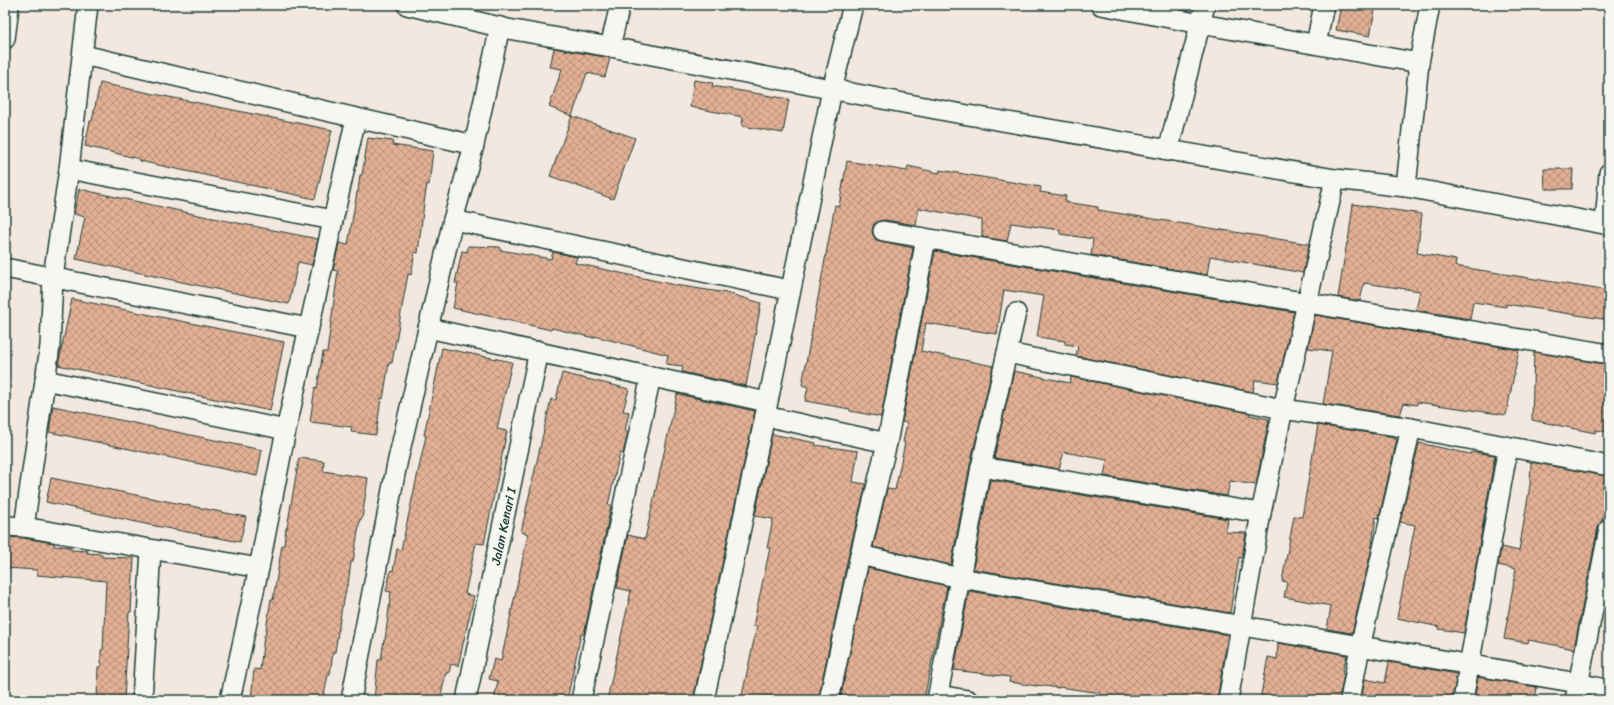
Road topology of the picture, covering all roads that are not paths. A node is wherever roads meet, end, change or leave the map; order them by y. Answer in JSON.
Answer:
{"nodes":[{"id":1,"x":88,"y":5,"type":"edge"},
{"id":2,"x":407,"y":5,"type":"edge"},
{"id":3,"x":620,"y":5,"type":"edge"},
{"id":4,"x":853,"y":5,"type":"edge"},
{"id":5,"x":1101,"y":5,"type":"edge"},
{"id":6,"x":1205,"y":5,"type":"edge"},
{"id":7,"x":1324,"y":5,"type":"edge"},
{"id":8,"x":1430,"y":5,"type":"edge"},
{"id":9,"x":5,"y":6,"type":"edge"},
{"id":10,"x":1201,"y":24,"type":"junction"},
{"id":11,"x":500,"y":27,"type":"junction"},
{"id":12,"x":5,"y":39,"type":"edge"},
{"id":13,"x":1316,"y":44,"type":"junction"},
{"id":14,"x":610,"y":47,"type":"junction"},
{"id":15,"x":83,"y":55,"type":"junction"},
{"id":16,"x":1418,"y":63,"type":"junction"},
{"id":17,"x":832,"y":90,"type":"junction"},
{"id":18,"x":356,"y":118,"type":"junction"},
{"id":19,"x":474,"y":145,"type":"junction"},
{"id":20,"x":1168,"y":150,"type":"junction"},
{"id":21,"x":69,"y":169,"type":"junction"},
{"id":22,"x":1609,"y":173,"type":"edge"},
{"id":23,"x":1335,"y":179,"type":"junction"},
{"id":24,"x":1406,"y":187,"type":"junction"},
{"id":25,"x":333,"y":220,"type":"junction"},
{"id":26,"x":453,"y":220,"type":"junction"},
{"id":27,"x":1607,"y":224,"type":"edge"},
{"id":28,"x":883,"y":231,"type":"dead end"},
{"id":29,"x":926,"y":239,"type":"junction"},
{"id":30,"x":5,"y":268,"type":"edge"},
{"id":31,"x":53,"y":277,"type":"junction"},
{"id":32,"x":790,"y":290,"type":"junction"},
{"id":33,"x":1306,"y":302,"type":"junction"},
{"id":34,"x":1016,"y":313,"type":"dead end"},
{"id":35,"x":308,"y":328,"type":"junction"},
{"id":36,"x":428,"y":328,"type":"junction"},
{"id":37,"x":539,"y":351,"type":"junction"},
{"id":38,"x":1007,"y":353,"type":"junction"},
{"id":39,"x":1609,"y":354,"type":"edge"},
{"id":40,"x":652,"y":376,"type":"junction"},
{"id":41,"x":44,"y":380,"type":"junction"},
{"id":42,"x":766,"y":409,"type":"junction"},
{"id":43,"x":1282,"y":409,"type":"junction"},
{"id":44,"x":1411,"y":428,"type":"junction"},
{"id":45,"x":286,"y":430,"type":"junction"},
{"id":46,"x":887,"y":443,"type":"junction"},
{"id":47,"x":1508,"y":447,"type":"junction"},
{"id":48,"x":1609,"y":466,"type":"edge"},
{"id":49,"x":981,"y":467,"type":"junction"},
{"id":50,"x":1261,"y":513,"type":"junction"},
{"id":51,"x":5,"y":526,"type":"edge"},
{"id":52,"x":24,"y":527,"type":"junction"},
{"id":53,"x":1609,"y":529,"type":"edge"},
{"id":54,"x":151,"y":550,"type":"junction"},
{"id":55,"x":860,"y":555,"type":"junction"},
{"id":56,"x":259,"y":568,"type":"junction"},
{"id":57,"x":960,"y":578,"type":"junction"},
{"id":58,"x":1240,"y":626,"type":"junction"},
{"id":59,"x":1360,"y":647,"type":"junction"},
{"id":60,"x":1469,"y":666,"type":"junction"},
{"id":61,"x":1609,"y":690,"type":"edge"},
{"id":62,"x":1577,"y":692,"type":"edge"},
{"id":63,"x":937,"y":697,"type":"edge"},
{"id":64,"x":142,"y":700,"type":"edge"},
{"id":65,"x":230,"y":700,"type":"edge"},
{"id":66,"x":351,"y":700,"type":"edge"},
{"id":67,"x":466,"y":700,"type":"edge"},
{"id":68,"x":581,"y":700,"type":"edge"},
{"id":69,"x":704,"y":700,"type":"edge"},
{"id":70,"x":829,"y":700,"type":"edge"},
{"id":71,"x":968,"y":700,"type":"edge"},
{"id":72,"x":1228,"y":700,"type":"edge"},
{"id":73,"x":1350,"y":700,"type":"edge"},
{"id":74,"x":1462,"y":700,"type":"edge"}],
"edges":[{"from":1,"to":15,"type":"street"},
{"from":2,"to":11,"type":"street"},
{"from":3,"to":14,"type":"street"},
{"from":4,"to":17,"type":"street"},
{"from":5,"to":10,"type":"street"},
{"from":6,"to":10,"type":"street"},
{"from":7,"to":13,"type":"street"},
{"from":8,"to":16,"type":"street"},
{"from":9,"to":12,"type":"street"},
{"from":10,"to":13,"type":"street"},
{"from":10,"to":20,"type":"street"},
{"from":11,"to":14,"type":"street"},
{"from":11,"to":19,"type":"street"},
{"from":13,"to":16,"type":"street"},
{"from":14,"to":17,"type":"street"},
{"from":15,"to":18,"type":"street"},
{"from":15,"to":21,"type":"street"},
{"from":16,"to":24,"type":"street"},
{"from":17,"to":20,"type":"street"},
{"from":17,"to":32,"type":"street"},
{"from":18,"to":19,"type":"street"},
{"from":18,"to":25,"type":"street"},
{"from":19,"to":26,"type":"street"},
{"from":20,"to":23,"type":"street"},
{"from":21,"to":25,"type":"street"},
{"from":21,"to":31,"type":"street"},
{"from":22,"to":27,"type":"street"},
{"from":23,"to":24,"type":"street"},
{"from":23,"to":33,"type":"street"},
{"from":24,"to":27,"type":"street"},
{"from":25,"to":35,"type":"street"},
{"from":26,"to":32,"type":"street"},
{"from":26,"to":36,"type":"street"},
{"from":28,"to":29,"type":"street"},
{"from":29,"to":33,"type":"street"},
{"from":29,"to":46,"type":"street"},
{"from":30,"to":31,"type":"street"},
{"from":31,"to":35,"type":"street"},
{"from":31,"to":41,"type":"street"},
{"from":32,"to":42,"type":"street"},
{"from":33,"to":39,"type":"street"},
{"from":33,"to":43,"type":"street"},
{"from":34,"to":38,"type":"street"},
{"from":35,"to":45,"type":"street"},
{"from":36,"to":37,"type":"street"},
{"from":36,"to":66,"type":"street"},
{"from":37,"to":40,"type":"street"},
{"from":37,"to":67,"type":"street","name":"Jalan Kenari I"},
{"from":38,"to":43,"type":"street"},
{"from":38,"to":49,"type":"street"},
{"from":40,"to":42,"type":"street"},
{"from":40,"to":68,"type":"street"},
{"from":41,"to":45,"type":"street"},
{"from":41,"to":52,"type":"street"},
{"from":42,"to":46,"type":"street"},
{"from":42,"to":69,"type":"street"},
{"from":43,"to":44,"type":"street"},
{"from":43,"to":50,"type":"street"},
{"from":44,"to":47,"type":"street"},
{"from":44,"to":59,"type":"street"},
{"from":45,"to":56,"type":"street"},
{"from":46,"to":55,"type":"street"},
{"from":47,"to":48,"type":"street"},
{"from":47,"to":60,"type":"street"},
{"from":49,"to":50,"type":"street"},
{"from":49,"to":57,"type":"street"},
{"from":50,"to":58,"type":"street"},
{"from":51,"to":52,"type":"street"},
{"from":52,"to":54,"type":"street"},
{"from":53,"to":62,"type":"street"},
{"from":54,"to":56,"type":"street"},
{"from":54,"to":64,"type":"street"},
{"from":55,"to":57,"type":"street"},
{"from":55,"to":70,"type":"street"},
{"from":56,"to":65,"type":"street"},
{"from":57,"to":58,"type":"street"},
{"from":57,"to":63,"type":"street"},
{"from":58,"to":59,"type":"street"},
{"from":58,"to":72,"type":"street"},
{"from":59,"to":60,"type":"street"},
{"from":59,"to":73,"type":"street"},
{"from":60,"to":62,"type":"street"},
{"from":60,"to":74,"type":"street"},
{"from":61,"to":62,"type":"street"},
{"from":63,"to":71,"type":"street"}]}
